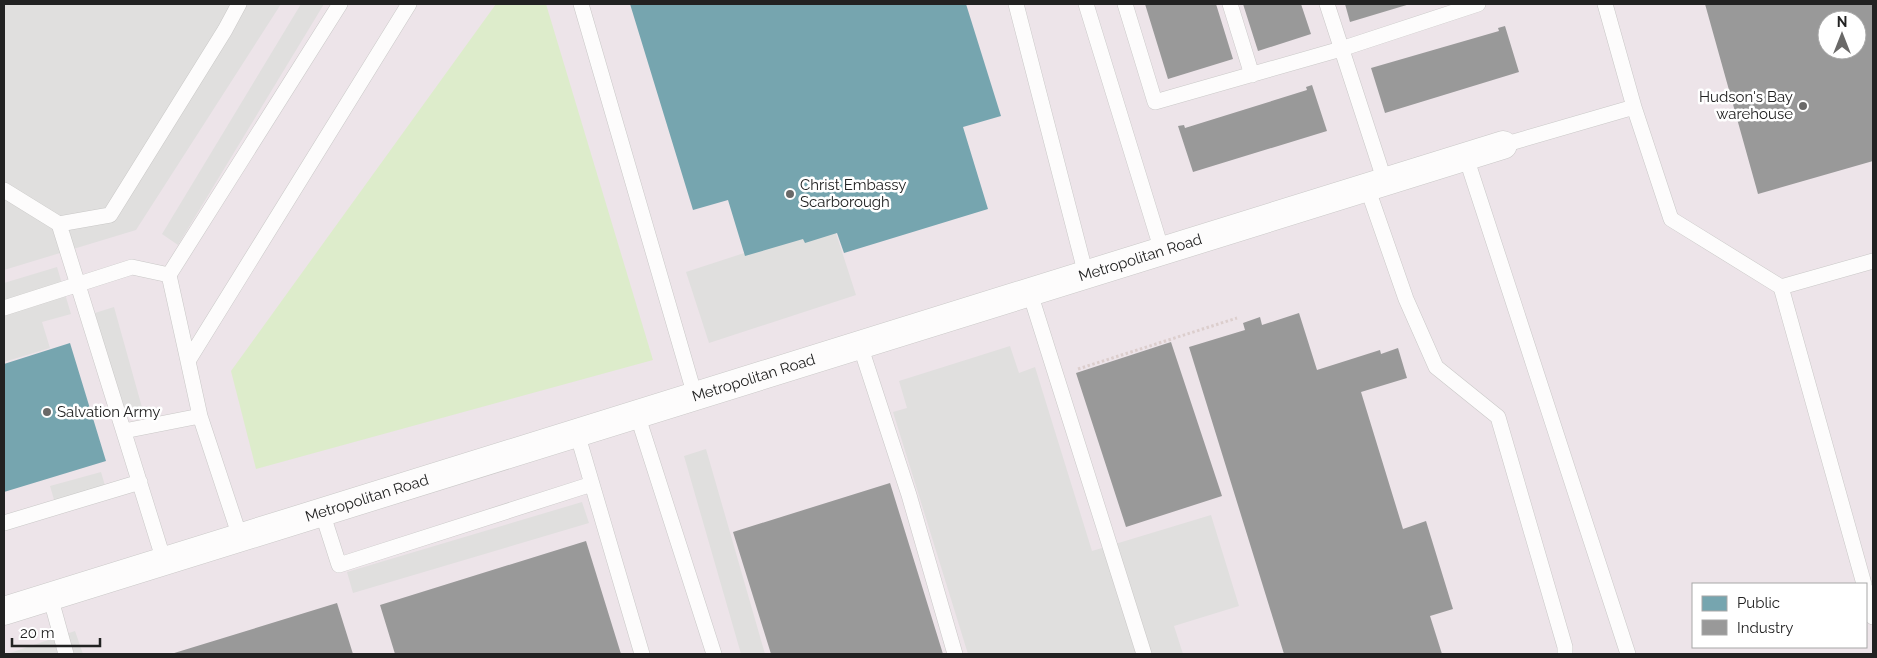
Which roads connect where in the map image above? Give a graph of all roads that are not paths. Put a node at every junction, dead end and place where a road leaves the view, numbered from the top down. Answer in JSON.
{"nodes":[{"id":1,"x":239,"y":4,"type":"edge"},
{"id":2,"x":340,"y":4,"type":"edge"},
{"id":3,"x":409,"y":4,"type":"edge"},
{"id":4,"x":581,"y":4,"type":"edge"},
{"id":5,"x":1016,"y":4,"type":"edge"},
{"id":6,"x":1086,"y":4,"type":"edge"},
{"id":7,"x":1125,"y":4,"type":"edge"},
{"id":8,"x":1230,"y":4,"type":"edge"},
{"id":9,"x":1327,"y":4,"type":"edge"},
{"id":10,"x":1478,"y":4,"type":"edge"},
{"id":11,"x":1605,"y":4,"type":"edge"},
{"id":12,"x":1435,"y":11,"type":"edge"},
{"id":13,"x":1341,"y":49,"type":"junction"},
{"id":14,"x":1252,"y":74,"type":"junction"},
{"id":15,"x":1634,"y":107,"type":"junction"},
{"id":16,"x":1503,"y":145,"type":"joint"},
{"id":17,"x":1466,"y":157,"type":"junction"},
{"id":18,"x":1376,"y":185,"type":"junction"},
{"id":19,"x":4,"y":190,"type":"edge"},
{"id":20,"x":59,"y":224,"type":"junction"},
{"id":21,"x":1162,"y":252,"type":"junction"},
{"id":22,"x":1873,"y":261,"type":"edge"},
{"id":23,"x":169,"y":275,"type":"junction"},
{"id":24,"x":1086,"y":275,"type":"junction"},
{"id":25,"x":78,"y":283,"type":"junction"},
{"id":26,"x":1781,"y":287,"type":"junction"},
{"id":27,"x":1030,"y":292,"type":"junction"},
{"id":28,"x":4,"y":308,"type":"edge"},
{"id":29,"x":860,"y":345,"type":"junction"},
{"id":30,"x":188,"y":361,"type":"junction"},
{"id":31,"x":695,"y":396,"type":"junction"},
{"id":32,"x":637,"y":414,"type":"junction"},
{"id":33,"x":200,"y":416,"type":"junction"},
{"id":34,"x":124,"y":431,"type":"junction"},
{"id":35,"x":577,"y":433,"type":"junction"},
{"id":36,"x":140,"y":482,"type":"junction"},
{"id":37,"x":592,"y":484,"type":"junction"},
{"id":38,"x":322,"y":512,"type":"junction"},
{"id":39,"x":4,"y":523,"type":"edge"},
{"id":40,"x":240,"y":537,"type":"junction"},
{"id":41,"x":164,"y":561,"type":"junction"},
{"id":42,"x":1864,"y":583,"type":"edge"},
{"id":43,"x":1867,"y":594,"type":"edge"},
{"id":44,"x":50,"y":596,"type":"junction"},
{"id":45,"x":4,"y":611,"type":"edge"},
{"id":46,"x":1873,"y":617,"type":"edge"},
{"id":47,"x":66,"y":654,"type":"edge"},
{"id":48,"x":642,"y":654,"type":"edge"},
{"id":49,"x":714,"y":654,"type":"edge"},
{"id":50,"x":955,"y":654,"type":"edge"},
{"id":51,"x":1144,"y":654,"type":"edge"},
{"id":52,"x":1565,"y":654,"type":"edge"},
{"id":53,"x":1628,"y":654,"type":"edge"}],
"edges":[{"from":1,"to":20,"type":"lane"},
{"from":2,"to":23,"type":"lane"},
{"from":3,"to":30,"type":"lane"},
{"from":4,"to":31,"type":"lane"},
{"from":5,"to":24,"type":"lane"},
{"from":6,"to":21,"type":"lane"},
{"from":7,"to":14,"type":"lane"},
{"from":8,"to":14,"type":"lane"},
{"from":9,"to":13,"type":"lane"},
{"from":10,"to":12,"type":"lane"},
{"from":11,"to":15,"type":"lane"},
{"from":12,"to":13,"type":"lane"},
{"from":13,"to":14,"type":"lane"},
{"from":13,"to":18,"type":"lane"},
{"from":15,"to":16,"type":"lane"},
{"from":15,"to":26,"type":"lane"},
{"from":16,"to":17,"type":"street","name":"Metropolitan Road"},
{"from":17,"to":18,"type":"street","name":"Metropolitan Road"},
{"from":17,"to":53,"type":"lane"},
{"from":18,"to":21,"type":"street","name":"Metropolitan Road"},
{"from":18,"to":52,"type":"lane"},
{"from":19,"to":20,"type":"lane"},
{"from":20,"to":25,"type":"lane"},
{"from":21,"to":24,"type":"street","name":"Metropolitan Road"},
{"from":22,"to":26,"type":"lane"},
{"from":23,"to":25,"type":"lane"},
{"from":23,"to":30,"type":"lane"},
{"from":24,"to":27,"type":"street","name":"Metropolitan Road"},
{"from":25,"to":28,"type":"lane"},
{"from":25,"to":34,"type":"lane"},
{"from":26,"to":42,"type":"lane"},
{"from":27,"to":29,"type":"street","name":"Metropolitan Road"},
{"from":27,"to":51,"type":"lane"},
{"from":29,"to":31,"type":"street","name":"Metropolitan Road"},
{"from":29,"to":50,"type":"lane"},
{"from":30,"to":33,"type":"lane"},
{"from":31,"to":32,"type":"street","name":"Metropolitan Road"},
{"from":32,"to":35,"type":"street","name":"Metropolitan Road"},
{"from":32,"to":49,"type":"lane"},
{"from":33,"to":34,"type":"lane"},
{"from":33,"to":40,"type":"lane"},
{"from":34,"to":36,"type":"lane"},
{"from":35,"to":37,"type":"lane"},
{"from":35,"to":38,"type":"street","name":"Metropolitan Road"},
{"from":36,"to":39,"type":"lane"},
{"from":36,"to":41,"type":"lane"},
{"from":37,"to":38,"type":"lane"},
{"from":37,"to":48,"type":"lane"},
{"from":38,"to":40,"type":"street","name":"Metropolitan Road"},
{"from":40,"to":41,"type":"street","name":"Metropolitan Road"},
{"from":41,"to":44,"type":"street","name":"Metropolitan Road"},
{"from":43,"to":46,"type":"lane"},
{"from":44,"to":45,"type":"street","name":"Metropolitan Road"},
{"from":44,"to":47,"type":"lane"}]}
